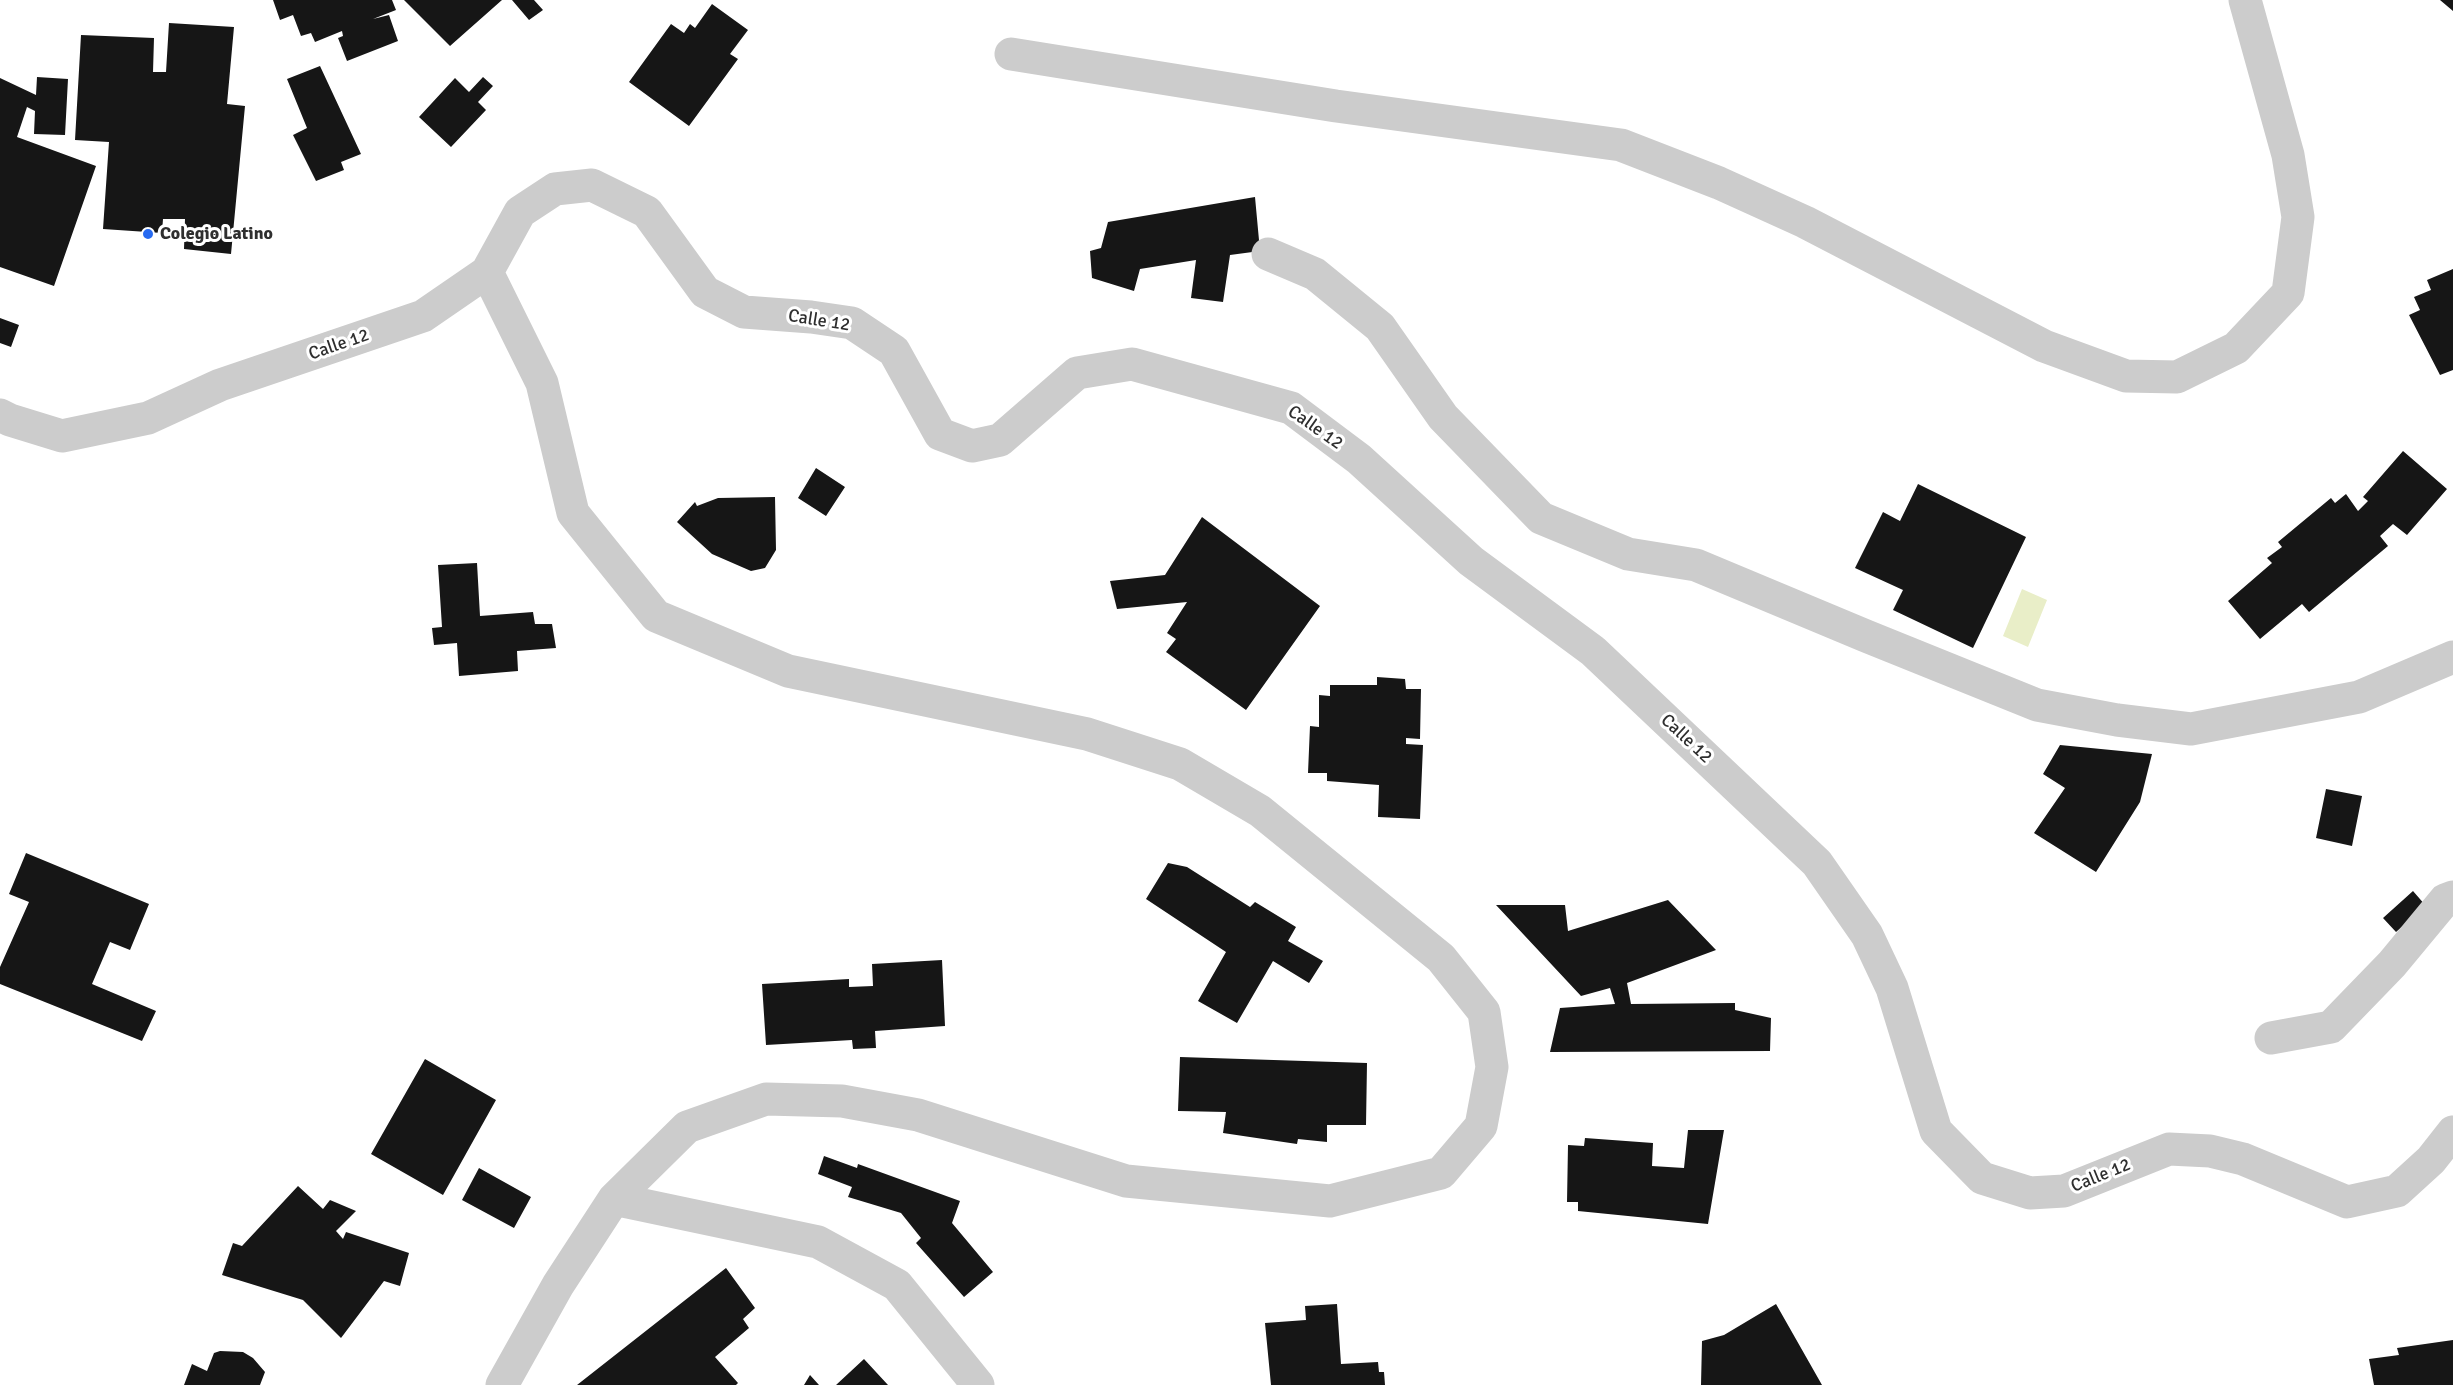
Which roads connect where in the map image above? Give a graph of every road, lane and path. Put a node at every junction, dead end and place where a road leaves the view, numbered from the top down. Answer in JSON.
{"nodes":[{"id":1,"x":2245,"y":0,"type":"edge"},
{"id":2,"x":1011,"y":54,"type":"dead end"},
{"id":3,"x":1268,"y":254,"type":"dead end"},
{"id":4,"x":487,"y":272,"type":"junction"},
{"id":5,"x":0,"y":415,"type":"edge"},
{"id":6,"x":2453,"y":657,"type":"edge"},
{"id":7,"x":2453,"y":897,"type":"edge"},
{"id":8,"x":2271,"y":1038,"type":"dead end"},
{"id":9,"x":2453,"y":1132,"type":"edge"},
{"id":10,"x":614,"y":1199,"type":"junction"},
{"id":11,"x":502,"y":1385,"type":"edge"},
{"id":12,"x":978,"y":1385,"type":"edge"}],
"edges":[{"from":1,"to":2,"type":"street"},
{"from":3,"to":6,"type":"street"},
{"from":4,"to":5,"type":"street","name":"Calle 12"},
{"from":4,"to":9,"type":"street","name":"Calle 12"},
{"from":4,"to":10,"type":"street"},
{"from":7,"to":8,"type":"street"},
{"from":10,"to":11,"type":"street"},
{"from":10,"to":12,"type":"street"}]}
